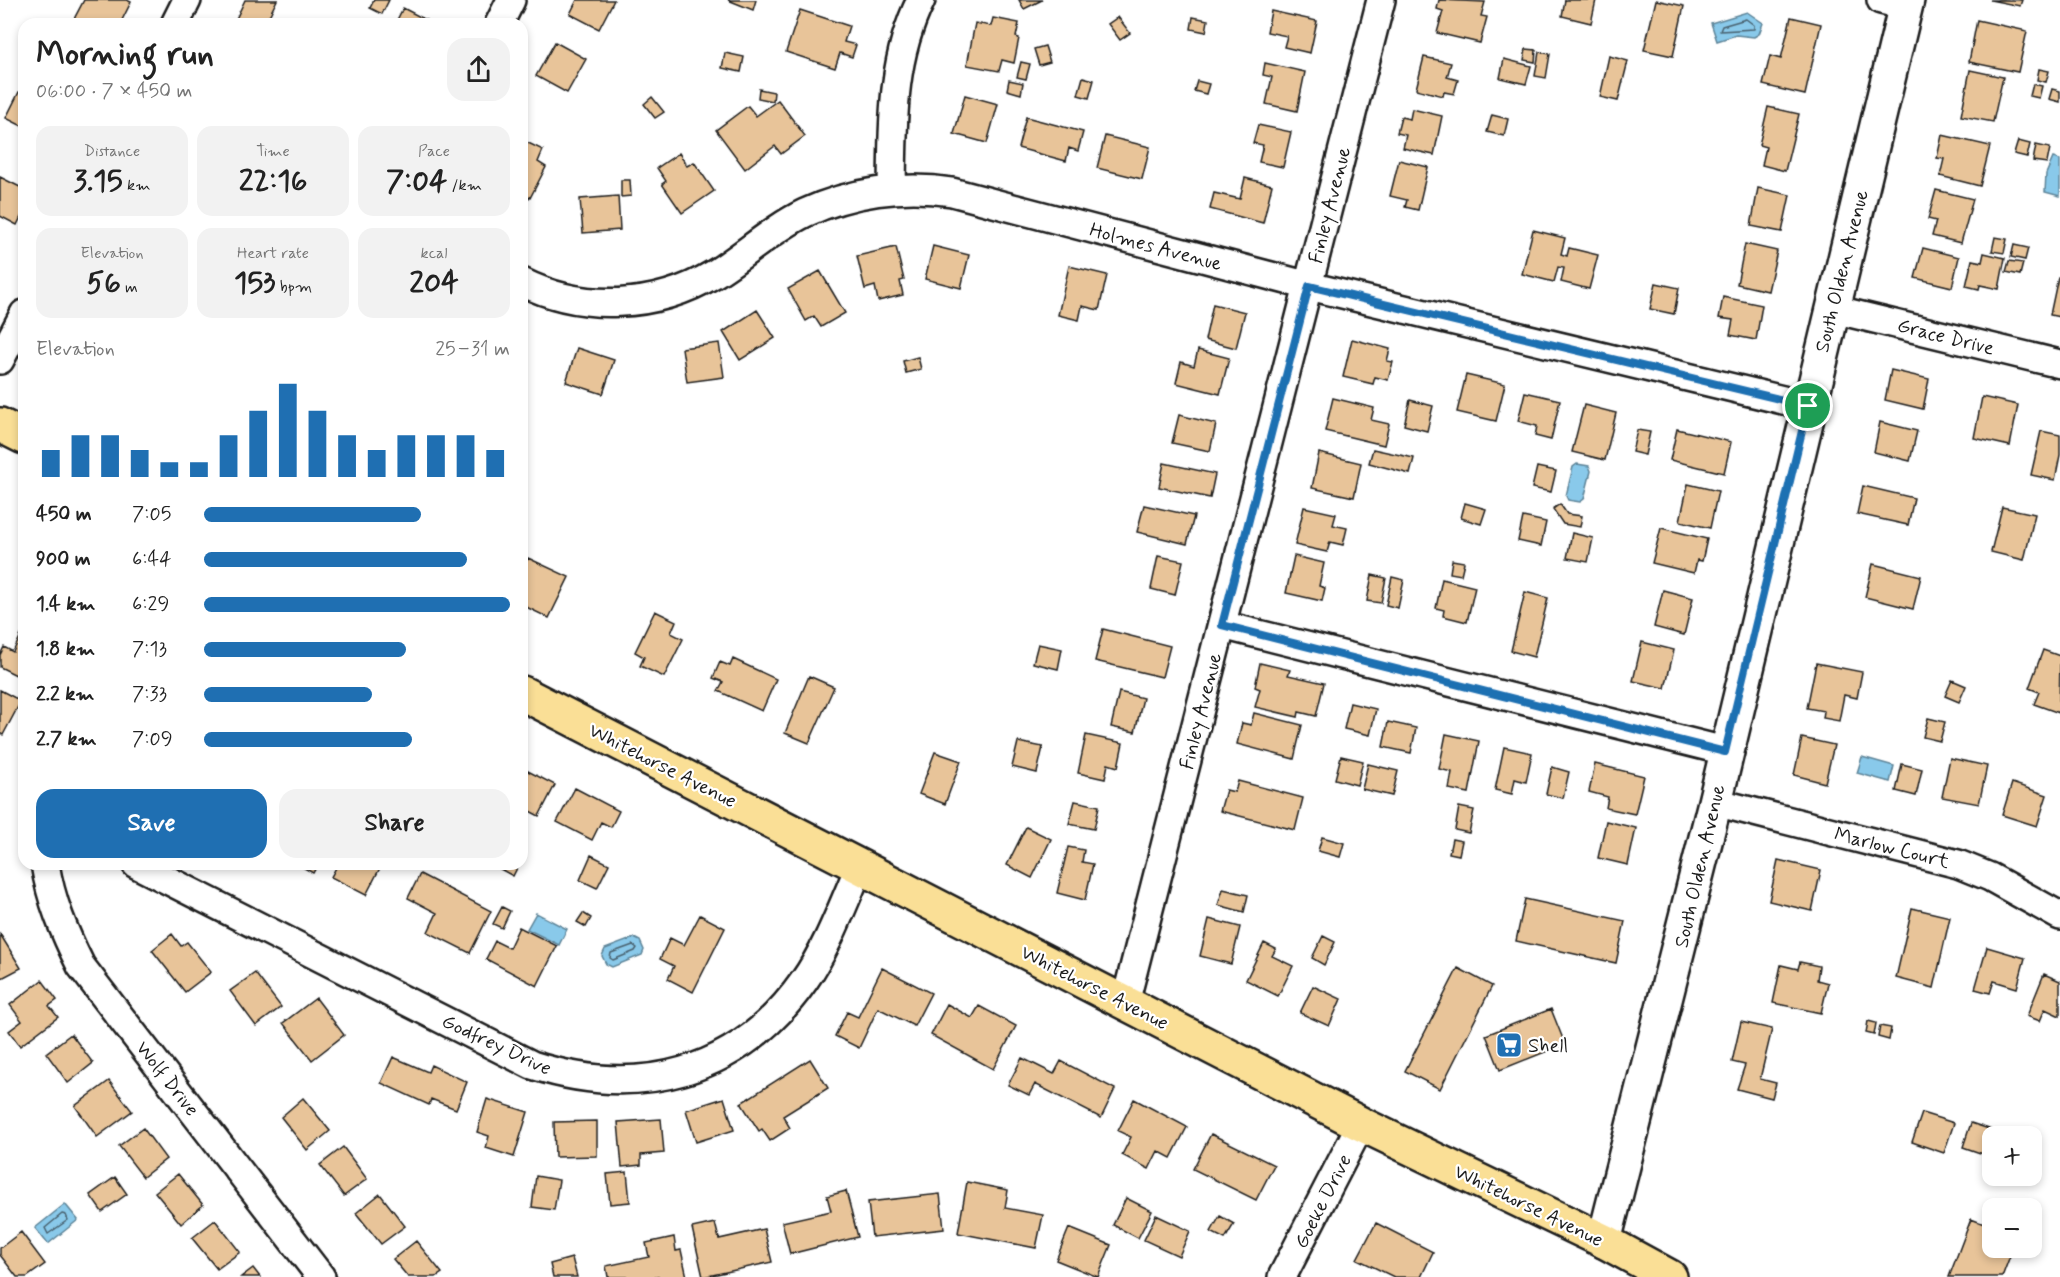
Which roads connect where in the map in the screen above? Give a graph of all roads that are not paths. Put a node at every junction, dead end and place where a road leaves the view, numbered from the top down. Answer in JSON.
{"nodes":[{"id":1,"x":188,"y":0,"type":"edge"},
{"id":2,"x":511,"y":0,"type":"edge"},
{"id":3,"x":921,"y":0,"type":"edge"},
{"id":4,"x":1381,"y":0,"type":"edge"},
{"id":5,"x":1898,"y":2,"type":"edge"},
{"id":6,"x":178,"y":18,"type":"edge"},
{"id":7,"x":502,"y":18,"type":"edge"},
{"id":8,"x":892,"y":189,"type":"junction"},
{"id":9,"x":528,"y":284,"type":"edge"},
{"id":10,"x":1309,"y":286,"type":"junction"},
{"id":11,"x":1833,"y":309,"type":"junction"},
{"id":12,"x":18,"y":326,"type":"edge"},
{"id":13,"x":0,"y":360,"type":"edge"},
{"id":14,"x":2060,"y":364,"type":"edge"},
{"id":15,"x":1808,"y":406,"type":"junction"},
{"id":16,"x":0,"y":425,"type":"edge"},
{"id":17,"x":18,"y":434,"type":"edge"},
{"id":18,"x":1222,"y":625,"type":"junction"},
{"id":19,"x":528,"y":696,"type":"edge"},
{"id":20,"x":1725,"y":752,"type":"junction"},
{"id":21,"x":1715,"y":802,"type":"junction"},
{"id":22,"x":860,"y":866,"type":"junction"},
{"id":23,"x":46,"y":870,"type":"edge"},
{"id":24,"x":148,"y":870,"type":"edge"},
{"id":25,"x":2060,"y":916,"type":"edge"},
{"id":26,"x":1125,"y":1003,"type":"junction"},
{"id":27,"x":1361,"y":1124,"type":"junction"},
{"id":28,"x":1604,"y":1241,"type":"junction"},
{"id":29,"x":321,"y":1277,"type":"edge"},
{"id":30,"x":1282,"y":1277,"type":"edge"},
{"id":31,"x":1670,"y":1277,"type":"edge"}],
"edges":[{"from":1,"to":6,"type":"street"},
{"from":2,"to":7,"type":"street"},
{"from":3,"to":8,"type":"street"},
{"from":4,"to":10,"type":"street","name":"Finley Avenue"},
{"from":5,"to":11,"type":"main road","name":"South Olden Avenue"},
{"from":8,"to":9,"type":"street","name":"Holmes Avenue"},
{"from":8,"to":10,"type":"street","name":"Holmes Avenue"},
{"from":10,"to":15,"type":"street","name":"Holmes Avenue"},
{"from":10,"to":18,"type":"street","name":"Finley Avenue"},
{"from":11,"to":14,"type":"street","name":"Grace Drive"},
{"from":11,"to":15,"type":"main road","name":"South Olden Avenue"},
{"from":12,"to":13,"type":"street"},
{"from":15,"to":20,"type":"main road","name":"South Olden Avenue"},
{"from":16,"to":17,"type":"main road"},
{"from":18,"to":20,"type":"street"},
{"from":18,"to":26,"type":"street","name":"Finley Avenue"},
{"from":19,"to":22,"type":"main road","name":"Whitehorse Avenue"},
{"from":20,"to":21,"type":"main road","name":"South Olden Avenue"},
{"from":21,"to":25,"type":"street","name":"Marlow Court"},
{"from":21,"to":28,"type":"main road","name":"South Olden Avenue"},
{"from":22,"to":24,"type":"street","name":"Godfrey Drive"},
{"from":22,"to":26,"type":"main road","name":"Whitehorse Avenue"},
{"from":23,"to":29,"type":"street","name":"Wolf Drive"},
{"from":26,"to":27,"type":"main road","name":"Whitehorse Avenue"},
{"from":27,"to":28,"type":"main road","name":"Whitehorse Avenue"},
{"from":27,"to":30,"type":"street","name":"Goeke Drive"},
{"from":28,"to":31,"type":"main road","name":"Whitehorse Avenue"}]}
